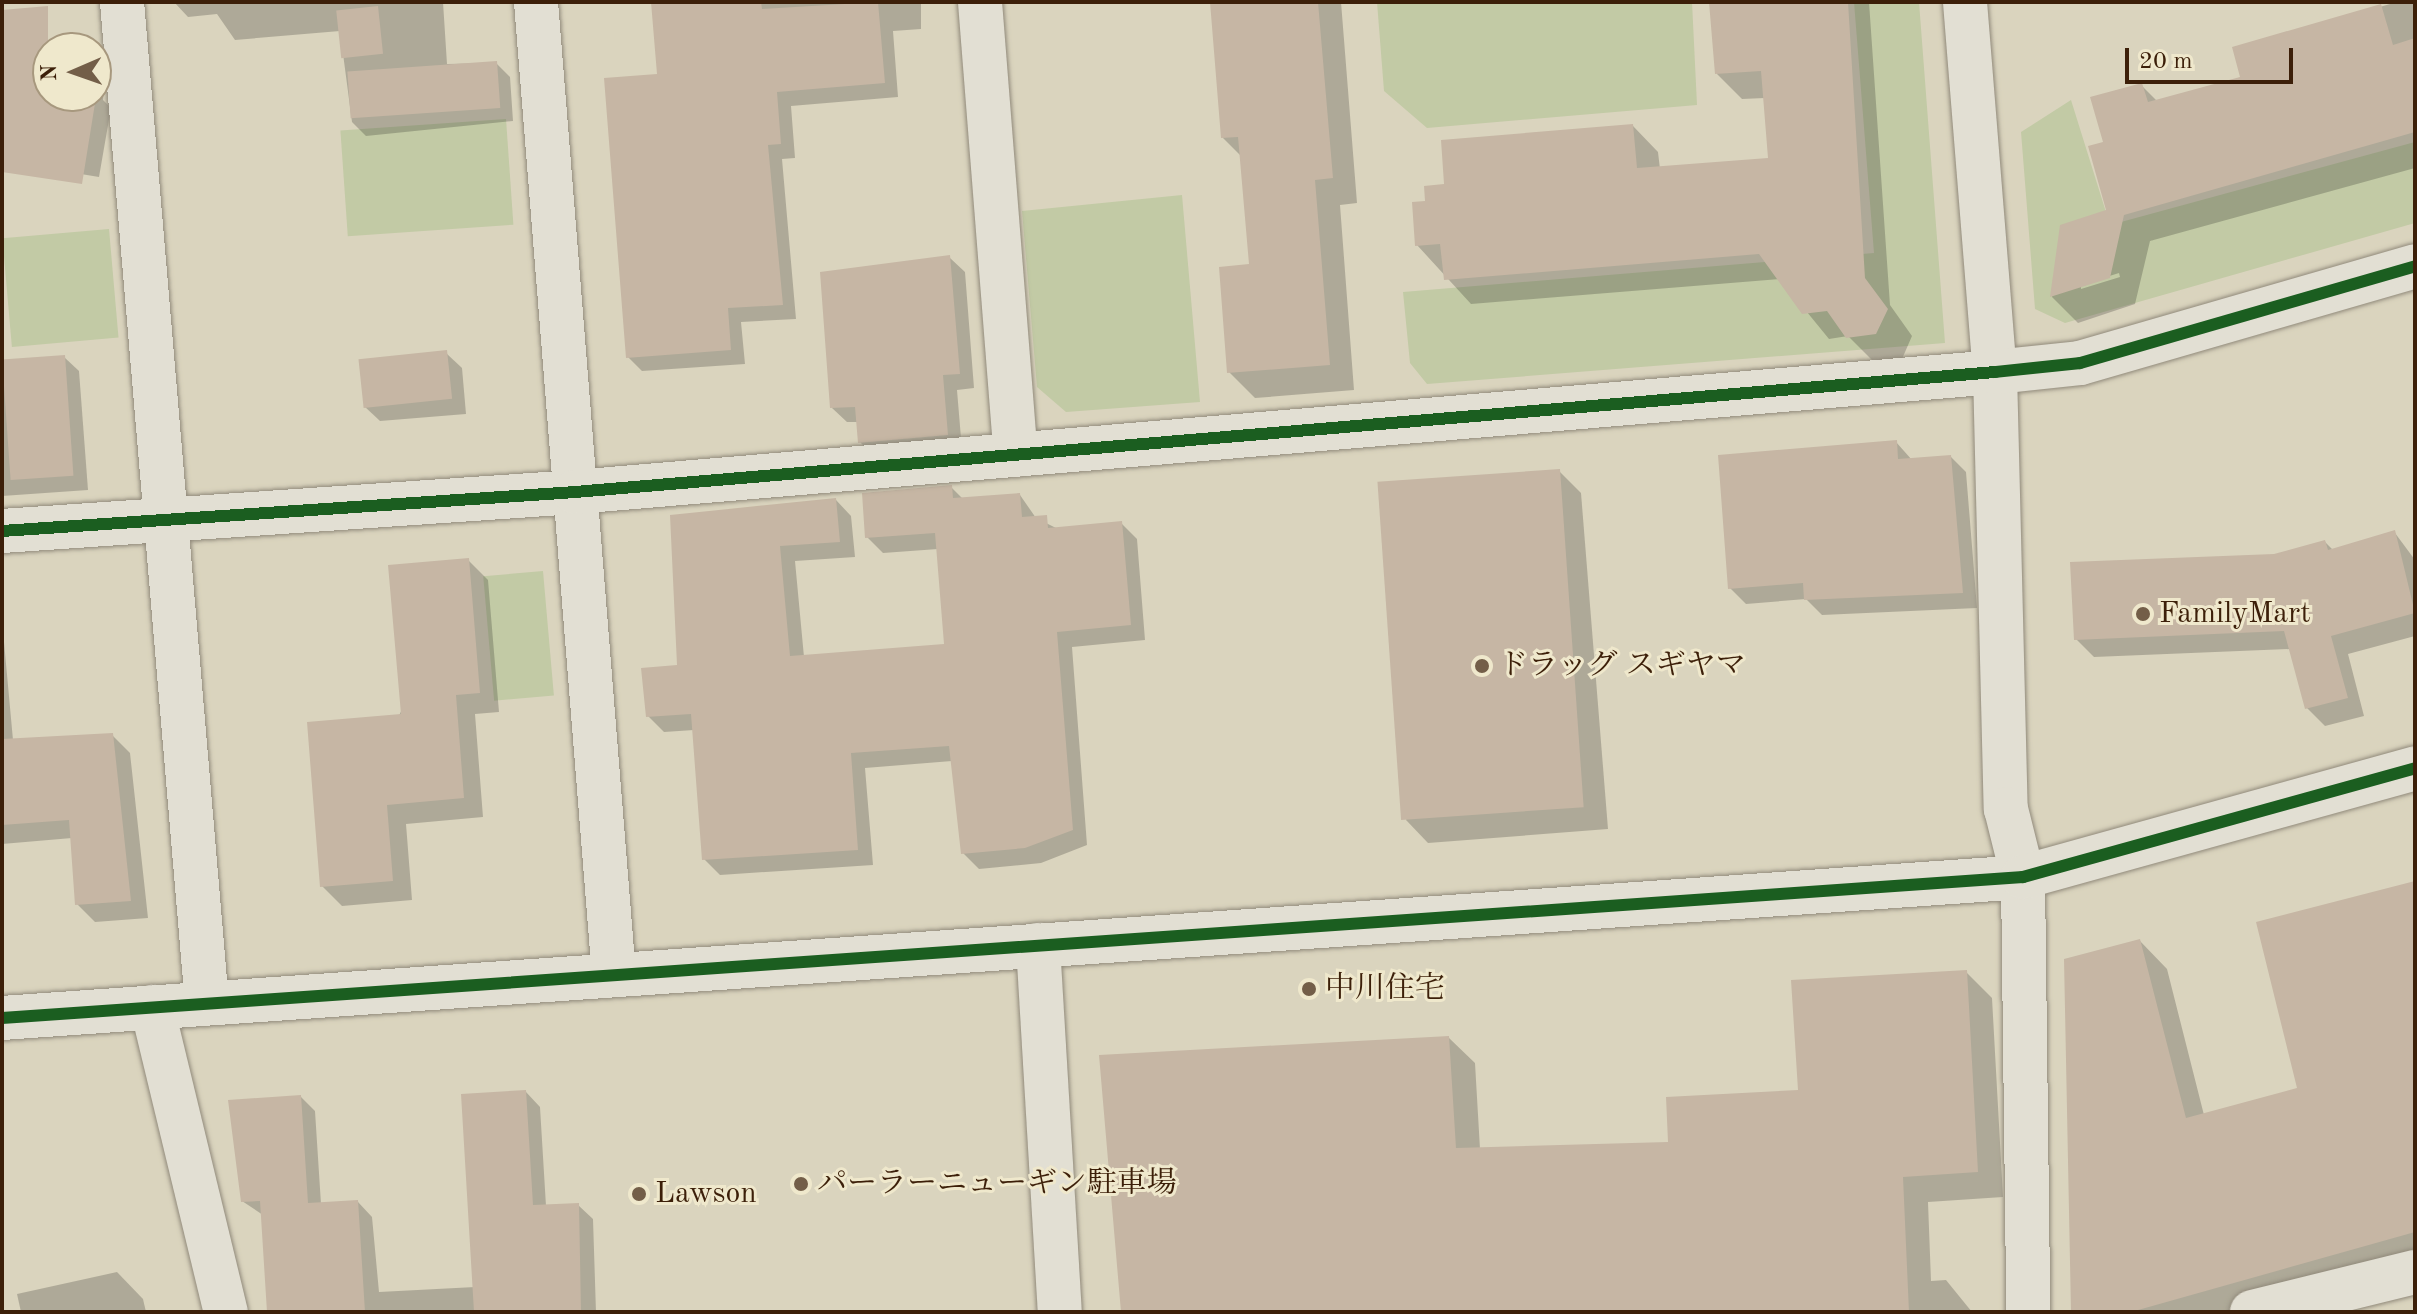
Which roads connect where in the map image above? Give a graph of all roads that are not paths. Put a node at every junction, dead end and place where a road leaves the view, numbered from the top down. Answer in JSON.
{"nodes":[{"id":1,"x":122,"y":2,"type":"edge"},
{"id":2,"x":536,"y":2,"type":"edge"},
{"id":3,"x":980,"y":2,"type":"edge"},
{"id":4,"x":1965,"y":2,"type":"edge"},
{"id":5,"x":2415,"y":266,"type":"edge"},
{"id":6,"x":1995,"y":372,"type":"junction"},
{"id":7,"x":1016,"y":455,"type":"junction"},
{"id":8,"x":575,"y":492,"type":"junction"},
{"id":9,"x":166,"y":520,"type":"junction"},
{"id":10,"x":2,"y":531,"type":"edge"},
{"id":11,"x":2415,"y":768,"type":"edge"},
{"id":12,"x":2023,"y":877,"type":"junction"},
{"id":13,"x":1038,"y":945,"type":"junction"},
{"id":14,"x":614,"y":975,"type":"junction"},
{"id":15,"x":207,"y":1003,"type":"junction"},
{"id":16,"x":152,"y":1007,"type":"junction"},
{"id":17,"x":2,"y":1018,"type":"edge"},
{"id":18,"x":2415,"y":1272,"type":"edge"},
{"id":19,"x":226,"y":1312,"type":"edge"},
{"id":20,"x":1060,"y":1312,"type":"edge"},
{"id":21,"x":2028,"y":1312,"type":"edge"},
{"id":22,"x":2252,"y":1312,"type":"edge"}],
"edges":[{"from":1,"to":9,"type":"street"},
{"from":2,"to":8,"type":"street"},
{"from":3,"to":7,"type":"street"},
{"from":4,"to":6,"type":"street"},
{"from":5,"to":6,"type":"street"},
{"from":6,"to":7,"type":"street"},
{"from":6,"to":12,"type":"street"},
{"from":7,"to":8,"type":"street"},
{"from":8,"to":9,"type":"street"},
{"from":8,"to":14,"type":"street"},
{"from":9,"to":10,"type":"street"},
{"from":9,"to":15,"type":"street"},
{"from":11,"to":12,"type":"street"},
{"from":12,"to":13,"type":"street"},
{"from":12,"to":21,"type":"street"},
{"from":13,"to":14,"type":"street"},
{"from":13,"to":20,"type":"street"},
{"from":14,"to":15,"type":"street"},
{"from":15,"to":16,"type":"street"},
{"from":16,"to":17,"type":"street"},
{"from":16,"to":19,"type":"street"},
{"from":18,"to":22,"type":"street"}]}
